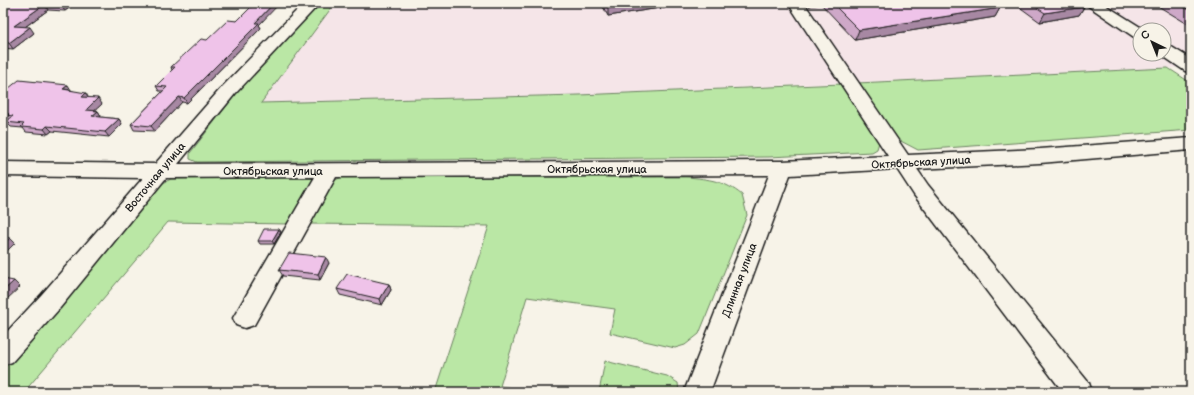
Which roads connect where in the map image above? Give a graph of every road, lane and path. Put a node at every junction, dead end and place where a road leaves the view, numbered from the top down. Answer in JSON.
{"nodes":[{"id":1,"x":312,"y":3,"type":"edge"},
{"id":2,"x":796,"y":3,"type":"edge"},
{"id":3,"x":1092,"y":3,"type":"edge"},
{"id":4,"x":1132,"y":29,"type":"edge"},
{"id":5,"x":1172,"y":55,"type":"edge"},
{"id":6,"x":1191,"y":67,"type":"edge"},
{"id":7,"x":1191,"y":144,"type":"edge"},
{"id":8,"x":904,"y":163,"type":"junction"},
{"id":9,"x":782,"y":168,"type":"junction"},
{"id":10,"x":3,"y":169,"type":"edge"},
{"id":11,"x":329,"y":170,"type":"junction"},
{"id":12,"x":160,"y":171,"type":"junction"},
{"id":13,"x":245,"y":318,"type":"dead end"},
{"id":14,"x":3,"y":354,"type":"edge"},
{"id":15,"x":697,"y":392,"type":"edge"},
{"id":16,"x":1079,"y":392,"type":"edge"}],
"edges":[{"from":1,"to":12,"type":"street","name":"Восточная улица"},
{"from":2,"to":8,"type":"street"},
{"from":3,"to":4,"type":"street"},
{"from":5,"to":6,"type":"street"},
{"from":7,"to":8,"type":"street","name":"Октябрьская улица"},
{"from":8,"to":9,"type":"street","name":"Октябрьская улица"},
{"from":8,"to":16,"type":"street"},
{"from":9,"to":11,"type":"street","name":"Октябрьская улица"},
{"from":9,"to":15,"type":"street","name":"Длинная улица"},
{"from":10,"to":12,"type":"street","name":"Октябрьская улица"},
{"from":11,"to":12,"type":"street","name":"Октябрьская улица"},
{"from":11,"to":13,"type":"street"},
{"from":12,"to":14,"type":"street","name":"Восточная улица"}]}
